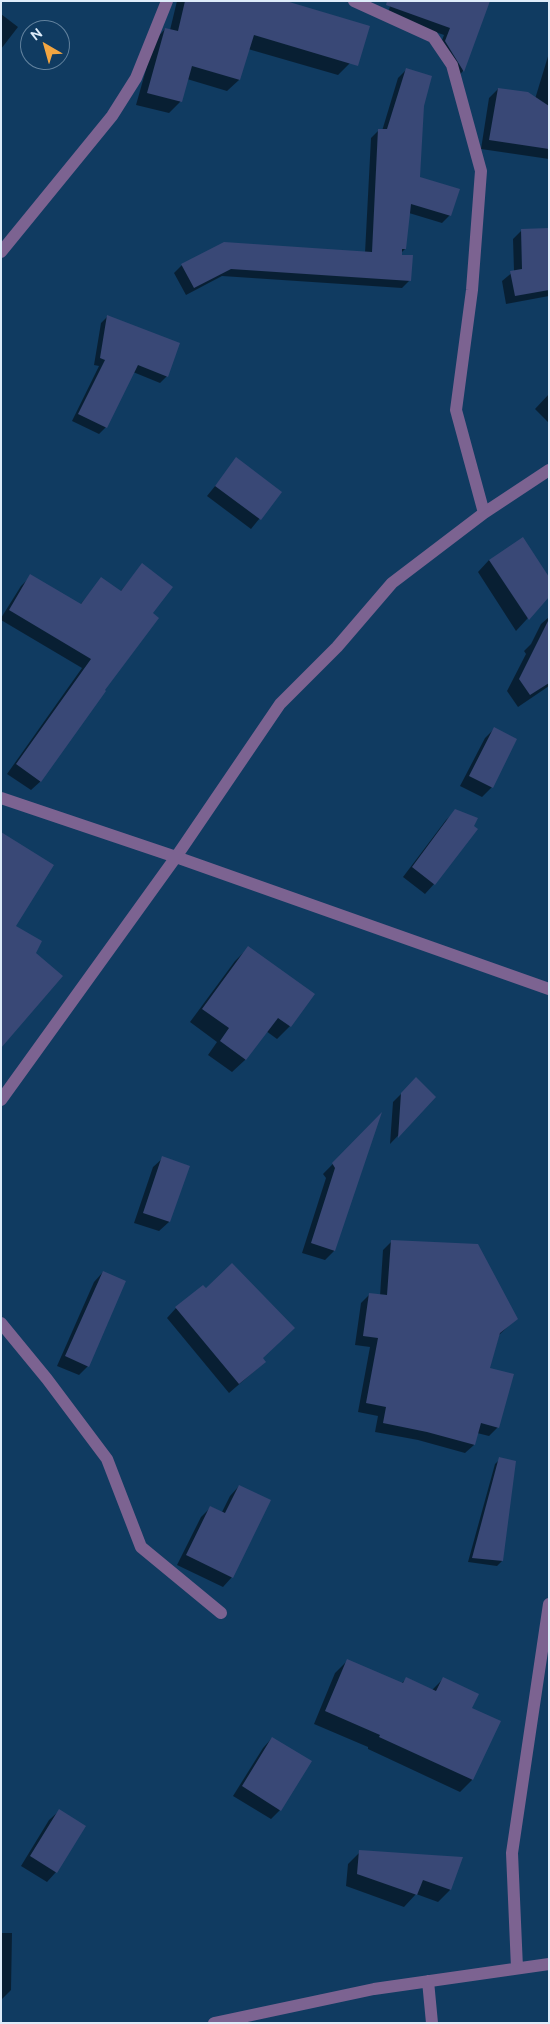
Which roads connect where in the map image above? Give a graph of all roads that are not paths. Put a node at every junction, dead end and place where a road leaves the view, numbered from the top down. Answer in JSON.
{"nodes":[{"id":1,"x":167,"y":1,"type":"edge"},
{"id":2,"x":354,"y":1,"type":"edge"},
{"id":3,"x":1,"y":252,"type":"edge"},
{"id":4,"x":549,"y":470,"type":"edge"},
{"id":5,"x":484,"y":513,"type":"junction"},
{"id":6,"x":1,"y":798,"type":"edge"},
{"id":7,"x":176,"y":857,"type":"junction"},
{"id":8,"x":549,"y":989,"type":"edge"},
{"id":9,"x":1,"y":1100,"type":"edge"},
{"id":10,"x":1,"y":1323,"type":"edge"},
{"id":11,"x":549,"y":1604,"type":"edge"},
{"id":12,"x":221,"y":1614,"type":"dead end"},
{"id":13,"x":549,"y":1964,"type":"edge"},
{"id":14,"x":517,"y":1968,"type":"junction"},
{"id":15,"x":428,"y":1981,"type":"junction"},
{"id":16,"x":214,"y":2023,"type":"edge"},
{"id":17,"x":432,"y":2023,"type":"edge"}],
"edges":[{"from":1,"to":3,"type":"street"},
{"from":2,"to":5,"type":"street"},
{"from":4,"to":5,"type":"street"},
{"from":5,"to":7,"type":"street"},
{"from":6,"to":7,"type":"street"},
{"from":7,"to":8,"type":"street"},
{"from":7,"to":9,"type":"street"},
{"from":10,"to":12,"type":"street"},
{"from":11,"to":14,"type":"street"},
{"from":13,"to":14,"type":"street"},
{"from":14,"to":15,"type":"street"},
{"from":15,"to":16,"type":"street"},
{"from":15,"to":17,"type":"street"}]}
